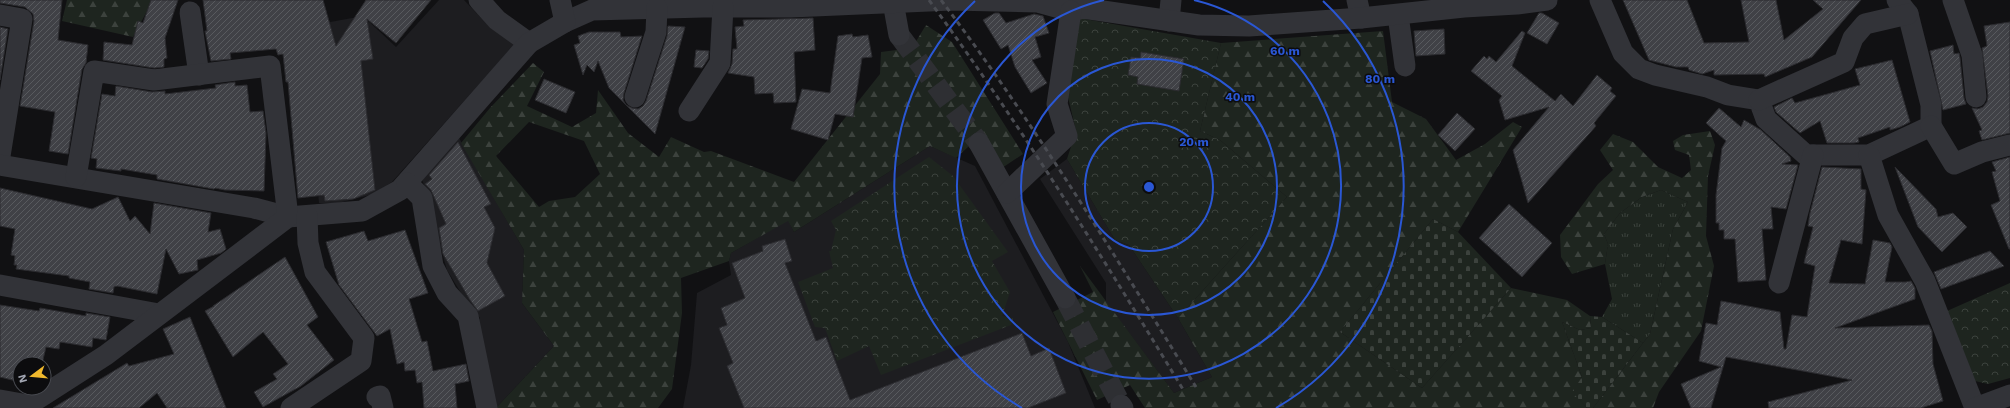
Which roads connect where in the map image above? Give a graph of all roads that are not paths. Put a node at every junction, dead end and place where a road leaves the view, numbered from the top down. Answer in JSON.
{"nodes":[{"id":1,"x":479,"y":0,"type":"edge"},
{"id":2,"x":560,"y":0,"type":"edge"},
{"id":3,"x":959,"y":0,"type":"edge"},
{"id":4,"x":1171,"y":0,"type":"edge"},
{"id":5,"x":1547,"y":0,"type":"edge"},
{"id":6,"x":1600,"y":0,"type":"edge"},
{"id":7,"x":1953,"y":0,"type":"edge"},
{"id":8,"x":893,"y":2,"type":"junction"},
{"id":9,"x":791,"y":3,"type":"edge"},
{"id":10,"x":1464,"y":3,"type":"edge"},
{"id":11,"x":590,"y":5,"type":"edge"},
{"id":12,"x":710,"y":5,"type":"edge"},
{"id":13,"x":1079,"y":6,"type":"edge"},
{"id":14,"x":1903,"y":7,"type":"edge"},
{"id":15,"x":657,"y":8,"type":"junction"},
{"id":16,"x":1359,"y":9,"type":"edge"},
{"id":17,"x":0,"y":15,"type":"edge"},
{"id":18,"x":1398,"y":15,"type":"junction"},
{"id":19,"x":1169,"y":21,"type":"junction"},
{"id":20,"x":565,"y":22,"type":"junction"},
{"id":21,"x":186,"y":24,"type":"dead end"},
{"id":22,"x":899,"y":36,"type":"tunnel mouth"},
{"id":23,"x":529,"y":43,"type":"junction"},
{"id":24,"x":1405,"y":66,"type":"dead end"},
{"id":25,"x":199,"y":75,"type":"junction"},
{"id":26,"x":1976,"y":96,"type":"dead end"},
{"id":27,"x":635,"y":97,"type":"dead end"},
{"id":28,"x":1759,"y":100,"type":"junction"},
{"id":29,"x":689,"y":111,"type":"dead end"},
{"id":30,"x":1931,"y":126,"type":"junction"},
{"id":31,"x":979,"y":143,"type":"tunnel mouth"},
{"id":32,"x":2010,"y":145,"type":"edge"},
{"id":33,"x":1813,"y":155,"type":"junction"},
{"id":34,"x":1869,"y":155,"type":"junction"},
{"id":35,"x":0,"y":156,"type":"edge"},
{"id":36,"x":0,"y":165,"type":"edge"},
{"id":37,"x":76,"y":176,"type":"junction"},
{"id":38,"x":407,"y":183,"type":"junction"},
{"id":39,"x":1007,"y":193,"type":"junction"},
{"id":40,"x":297,"y":217,"type":"junction"},
{"id":41,"x":1779,"y":283,"type":"dead end"},
{"id":42,"x":0,"y":285,"type":"edge"},
{"id":43,"x":1065,"y":298,"type":"tunnel mouth"},
{"id":44,"x":159,"y":314,"type":"junction"},
{"id":45,"x":2010,"y":395,"type":"edge"},
{"id":46,"x":0,"y":400,"type":"edge"},
{"id":47,"x":27,"y":406,"type":"edge"},
{"id":48,"x":291,"y":408,"type":"edge"},
{"id":49,"x":486,"y":408,"type":"edge"},
{"id":50,"x":1975,"y":408,"type":"edge"}],
"edges":[{"from":1,"to":23,"type":"street"},
{"from":2,"to":20,"type":"street"},
{"from":3,"to":8,"type":"street"},
{"from":3,"to":13,"type":"street"},
{"from":4,"to":19,"type":"street"},
{"from":5,"to":10,"type":"street"},
{"from":6,"to":28,"type":"street"},
{"from":7,"to":26,"type":"street"},
{"from":8,"to":9,"type":"street"},
{"from":8,"to":22,"type":"street"},
{"from":9,"to":12,"type":"street"},
{"from":10,"to":18,"type":"street"},
{"from":11,"to":15,"type":"street"},
{"from":11,"to":20,"type":"street"},
{"from":12,"to":15,"type":"street"},
{"from":12,"to":29,"type":"street"},
{"from":13,"to":19,"type":"street"},
{"from":13,"to":39,"type":"street"},
{"from":14,"to":28,"type":"street"},
{"from":14,"to":30,"type":"street"},
{"from":15,"to":27,"type":"street"},
{"from":16,"to":18,"type":"street"},
{"from":16,"to":19,"type":"street"},
{"from":17,"to":35,"type":"street"},
{"from":18,"to":24,"type":"street"},
{"from":20,"to":23,"type":"street"},
{"from":21,"to":25,"type":"street"},
{"from":23,"to":38,"type":"street"},
{"from":25,"to":37,"type":"street"},
{"from":25,"to":40,"type":"street"},
{"from":28,"to":33,"type":"street"},
{"from":30,"to":32,"type":"street"},
{"from":30,"to":34,"type":"street"},
{"from":31,"to":39,"type":"street"},
{"from":33,"to":34,"type":"street"},
{"from":33,"to":41,"type":"street"},
{"from":34,"to":50,"type":"street"},
{"from":36,"to":37,"type":"street"},
{"from":37,"to":40,"type":"street"},
{"from":38,"to":40,"type":"street"},
{"from":38,"to":49,"type":"street"},
{"from":39,"to":43,"type":"street"},
{"from":40,"to":44,"type":"street"},
{"from":40,"to":48,"type":"street"},
{"from":42,"to":44,"type":"street"},
{"from":44,"to":47,"type":"street"},
{"from":45,"to":50,"type":"street"},
{"from":46,"to":47,"type":"street"}]}
